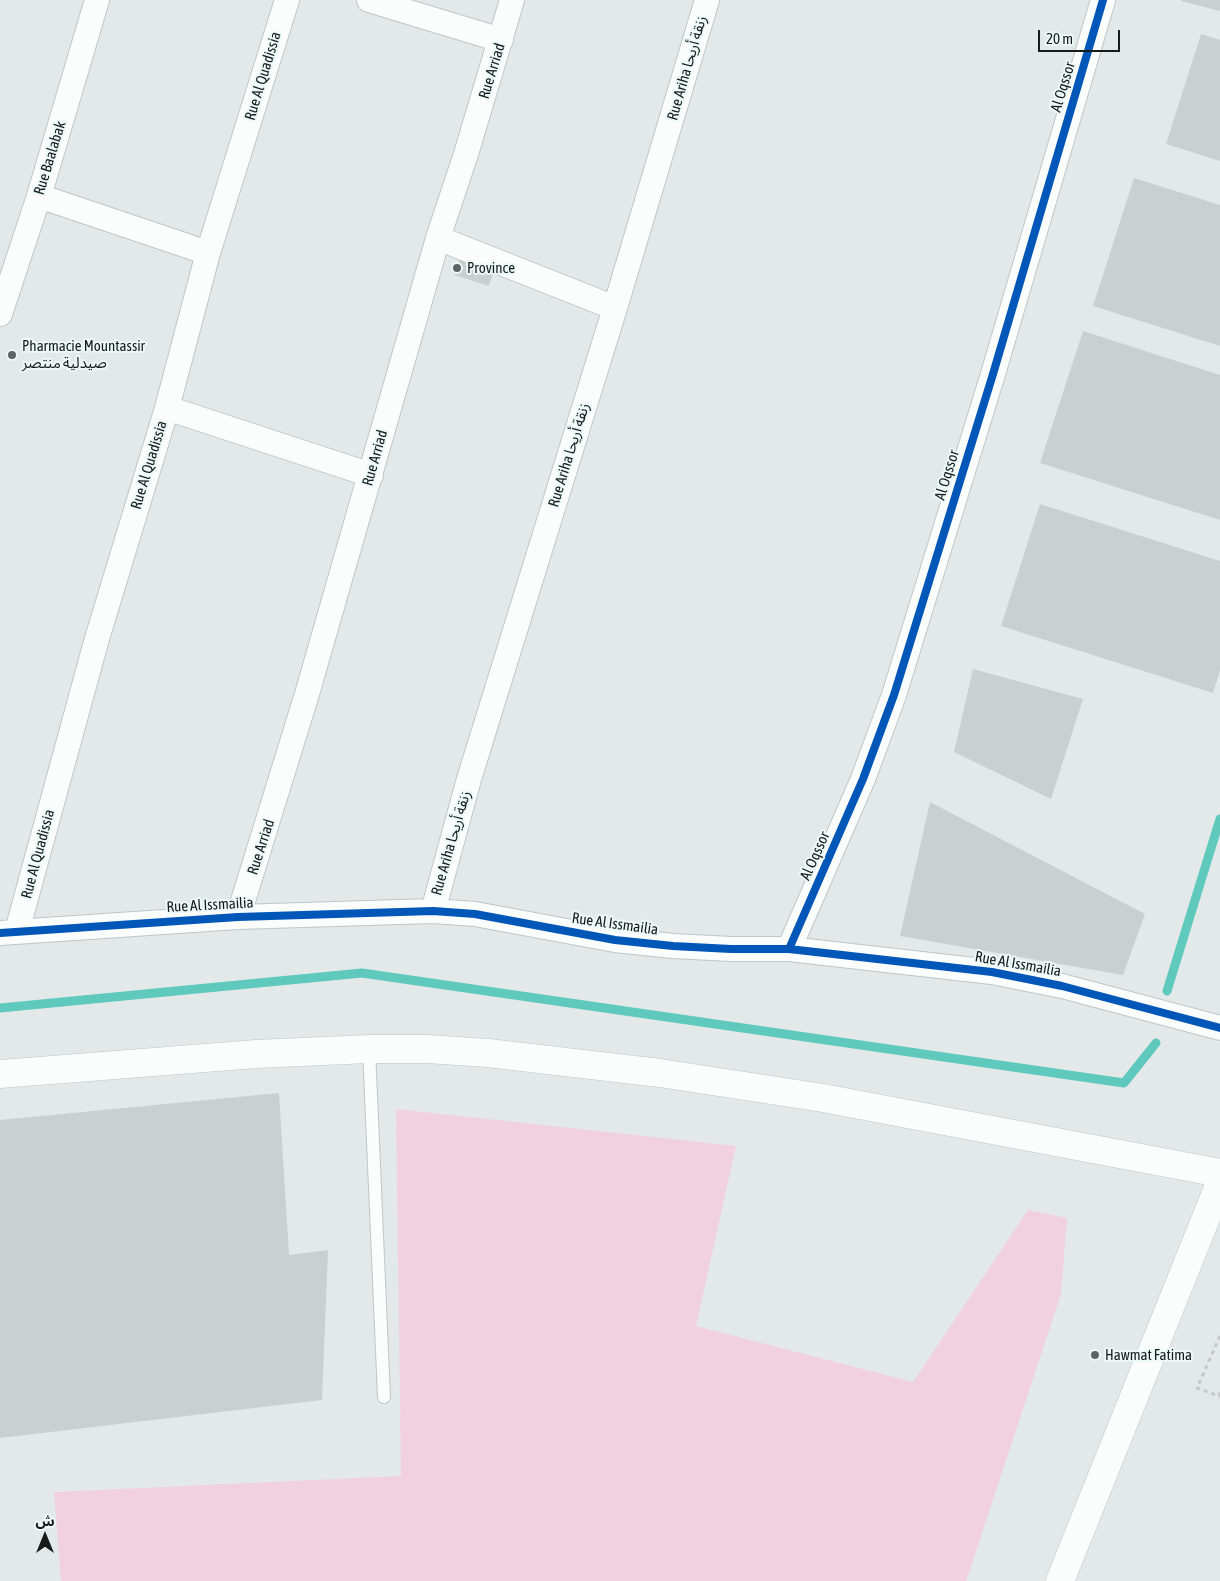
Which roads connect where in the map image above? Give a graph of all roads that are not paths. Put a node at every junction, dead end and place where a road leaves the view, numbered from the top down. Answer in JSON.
{"nodes":[{"id":1,"x":97,"y":0,"type":"edge"},
{"id":2,"x":287,"y":0,"type":"edge"},
{"id":3,"x":368,"y":0,"type":"edge"},
{"id":4,"x":512,"y":0,"type":"edge"},
{"id":5,"x":707,"y":0,"type":"edge"},
{"id":6,"x":1103,"y":0,"type":"edge"},
{"id":7,"x":501,"y":40,"type":"junction"},
{"id":8,"x":39,"y":196,"type":"junction"},
{"id":9,"x":438,"y":238,"type":"junction"},
{"id":10,"x":208,"y":254,"type":"junction"},
{"id":11,"x":615,"y":308,"type":"junction"},
{"id":12,"x":0,"y":314,"type":"edge"},
{"id":13,"x":167,"y":408,"type":"junction"},
{"id":14,"x":371,"y":475,"type":"junction"},
{"id":15,"x":433,"y":911,"type":"junction"},
{"id":16,"x":238,"y":917,"type":"junction"},
{"id":17,"x":9,"y":932,"type":"edge"},
{"id":18,"x":789,"y":949,"type":"junction"},
{"id":19,"x":1220,"y":1028,"type":"edge"},
{"id":20,"x":370,"y":1049,"type":"junction"},
{"id":21,"x":0,"y":1074,"type":"edge"},
{"id":22,"x":1220,"y":1173,"type":"edge"},
{"id":23,"x":1220,"y":1183,"type":"edge"},
{"id":24,"x":384,"y":1397,"type":"dead end"},
{"id":25,"x":1060,"y":1581,"type":"edge"}],
"edges":[{"from":1,"to":8,"type":"street","name":"Rue Baalabak"},
{"from":2,"to":10,"type":"street","name":"Rue Al Quadissia"},
{"from":3,"to":7,"type":"street"},
{"from":4,"to":7,"type":"street","name":"Rue Arriad"},
{"from":5,"to":11,"type":"street","name":"Rue Ariha زنقة أريحا"},
{"from":6,"to":18,"type":"street","name":"Al Oqssor"},
{"from":7,"to":9,"type":"street","name":"Rue Arriad"},
{"from":8,"to":10,"type":"street"},
{"from":8,"to":12,"type":"street","name":"Rue Baalabak"},
{"from":9,"to":11,"type":"street"},
{"from":9,"to":14,"type":"street","name":"Rue Arriad"},
{"from":10,"to":13,"type":"street","name":"Rue Al Quadissia"},
{"from":11,"to":15,"type":"street","name":"Rue Ariha زنقة أريحا"},
{"from":13,"to":14,"type":"street"},
{"from":13,"to":17,"type":"street","name":"Rue Al Quadissia"},
{"from":14,"to":16,"type":"street","name":"Rue Arriad"},
{"from":15,"to":16,"type":"street","name":"Rue Al Issmailia"},
{"from":15,"to":18,"type":"street","name":"Rue Al Issmailia"},
{"from":16,"to":17,"type":"street","name":"Rue Al Issmailia"},
{"from":18,"to":19,"type":"street","name":"Rue Al Issmailia"},
{"from":20,"to":21,"type":"street"},
{"from":20,"to":22,"type":"street"},
{"from":20,"to":24,"type":"lane"},
{"from":23,"to":25,"type":"street"}]}
